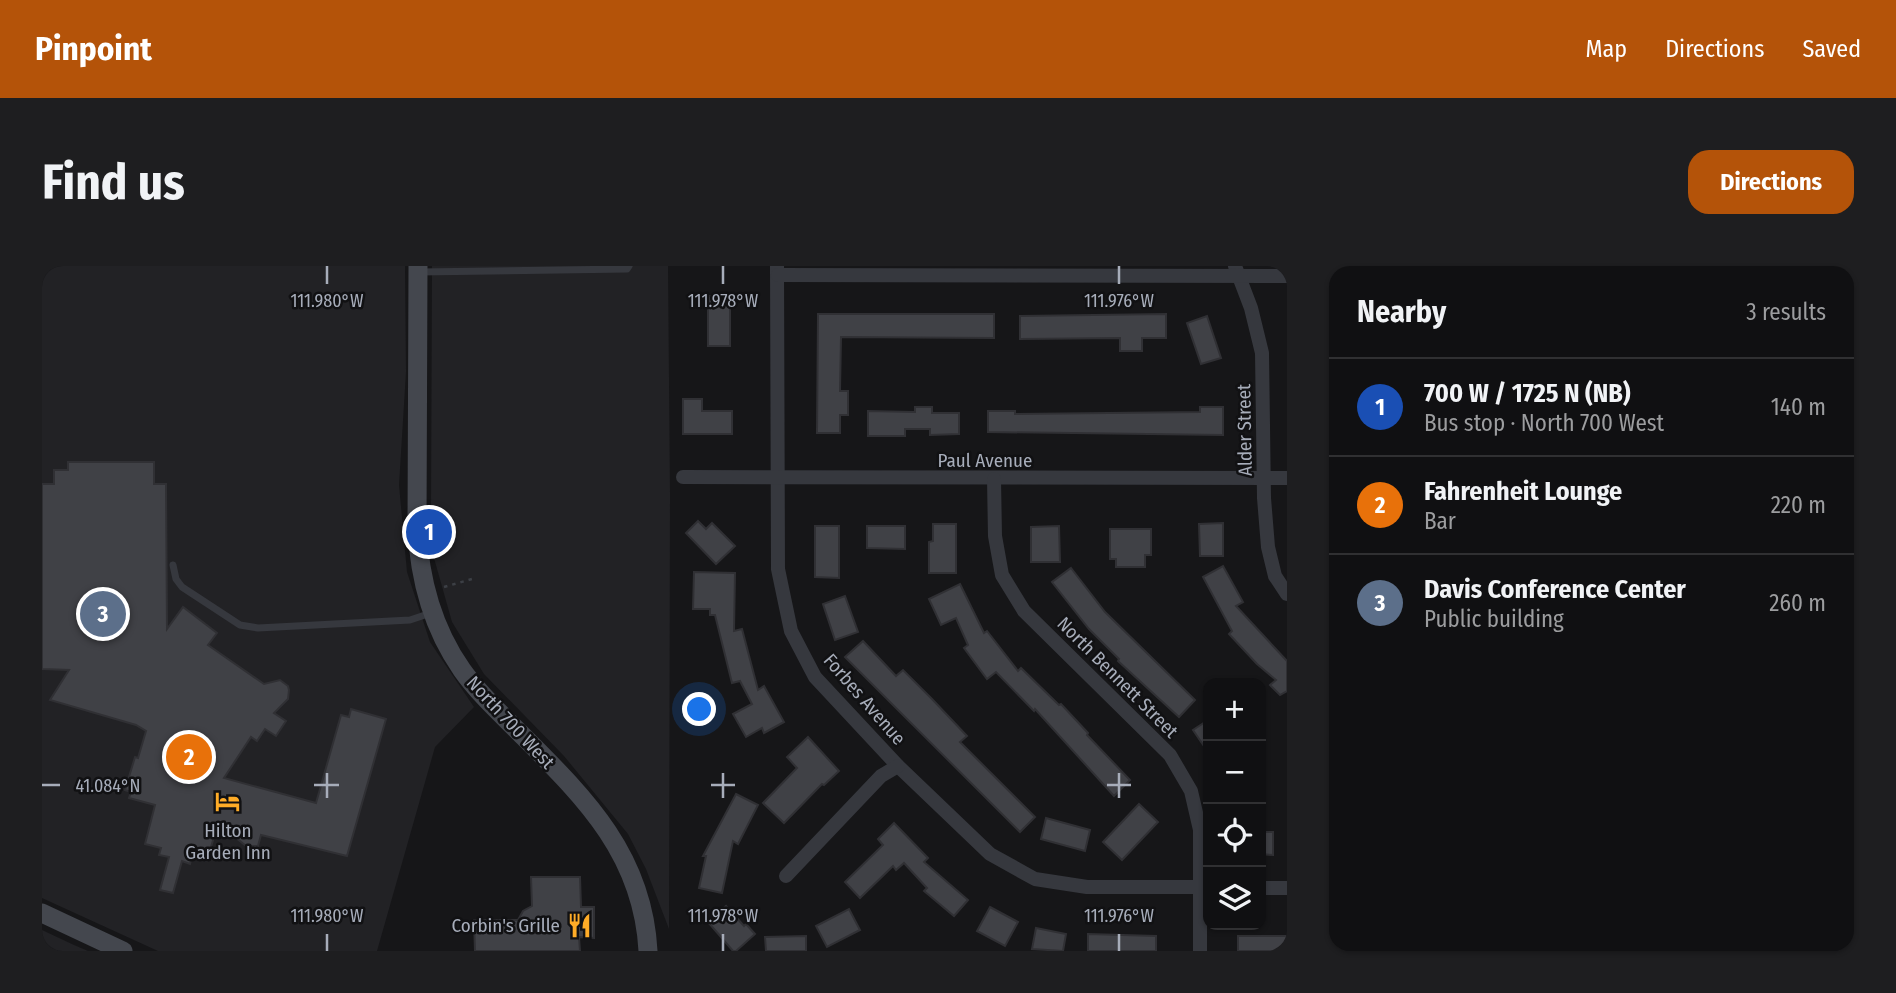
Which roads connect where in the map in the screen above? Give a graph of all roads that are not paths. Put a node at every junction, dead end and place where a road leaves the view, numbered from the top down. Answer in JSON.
{"nodes":[{"id":1,"x":629,"y":266,"type":"edge"},
{"id":2,"x":418,"y":269,"type":"edge"},
{"id":3,"x":778,"y":270,"type":"edge"},
{"id":4,"x":989,"y":271,"type":"edge"},
{"id":5,"x":1236,"y":271,"type":"edge"},
{"id":6,"x":1287,"y":276,"type":"edge"},
{"id":7,"x":684,"y":478,"type":"dead end"},
{"id":8,"x":778,"y":478,"type":"junction"},
{"id":9,"x":1264,"y":478,"type":"junction"},
{"id":10,"x":1287,"y":478,"type":"edge"},
{"id":11,"x":993,"y":479,"type":"junction"},
{"id":12,"x":173,"y":565,"type":"dead end"},
{"id":13,"x":1287,"y":594,"type":"edge"},
{"id":14,"x":432,"y":612,"type":"junction"},
{"id":15,"x":898,"y":766,"type":"junction"},
{"id":16,"x":1203,"y":873,"type":"edge"},
{"id":17,"x":786,"y":876,"type":"dead end"},
{"id":18,"x":1203,"y":887,"type":"edge"},
{"id":19,"x":1266,"y":888,"type":"edge"},
{"id":20,"x":1287,"y":888,"type":"edge"},
{"id":21,"x":1203,"y":903,"type":"edge"},
{"id":22,"x":42,"y":913,"type":"edge"},
{"id":23,"x":123,"y":951,"type":"edge"},
{"id":24,"x":648,"y":951,"type":"edge"},
{"id":25,"x":1200,"y":951,"type":"edge"}],
"edges":[{"from":1,"to":2,"type":"lane"},
{"from":2,"to":14,"type":"street","name":"North 700 West"},
{"from":3,"to":4,"type":"street"},
{"from":3,"to":8,"type":"street","name":"Forbes Avenue"},
{"from":4,"to":5,"type":"street"},
{"from":5,"to":6,"type":"street"},
{"from":5,"to":9,"type":"street","name":"Alder Street"},
{"from":7,"to":8,"type":"street","name":"Paul Avenue"},
{"from":8,"to":11,"type":"street","name":"Paul Avenue"},
{"from":8,"to":15,"type":"street","name":"Forbes Avenue"},
{"from":9,"to":10,"type":"street","name":"Paul Avenue"},
{"from":9,"to":11,"type":"street","name":"Paul Avenue"},
{"from":9,"to":13,"type":"street","name":"Alder Street"},
{"from":11,"to":16,"type":"street","name":"North Bennett Street"},
{"from":12,"to":14,"type":"lane"},
{"from":14,"to":24,"type":"street","name":"North 700 West"},
{"from":15,"to":17,"type":"street"},
{"from":15,"to":18,"type":"street","name":"Forbes Avenue"},
{"from":19,"to":20,"type":"street"},
{"from":21,"to":25,"type":"street","name":"North Bennett Street"},
{"from":22,"to":23,"type":"street"}]}
